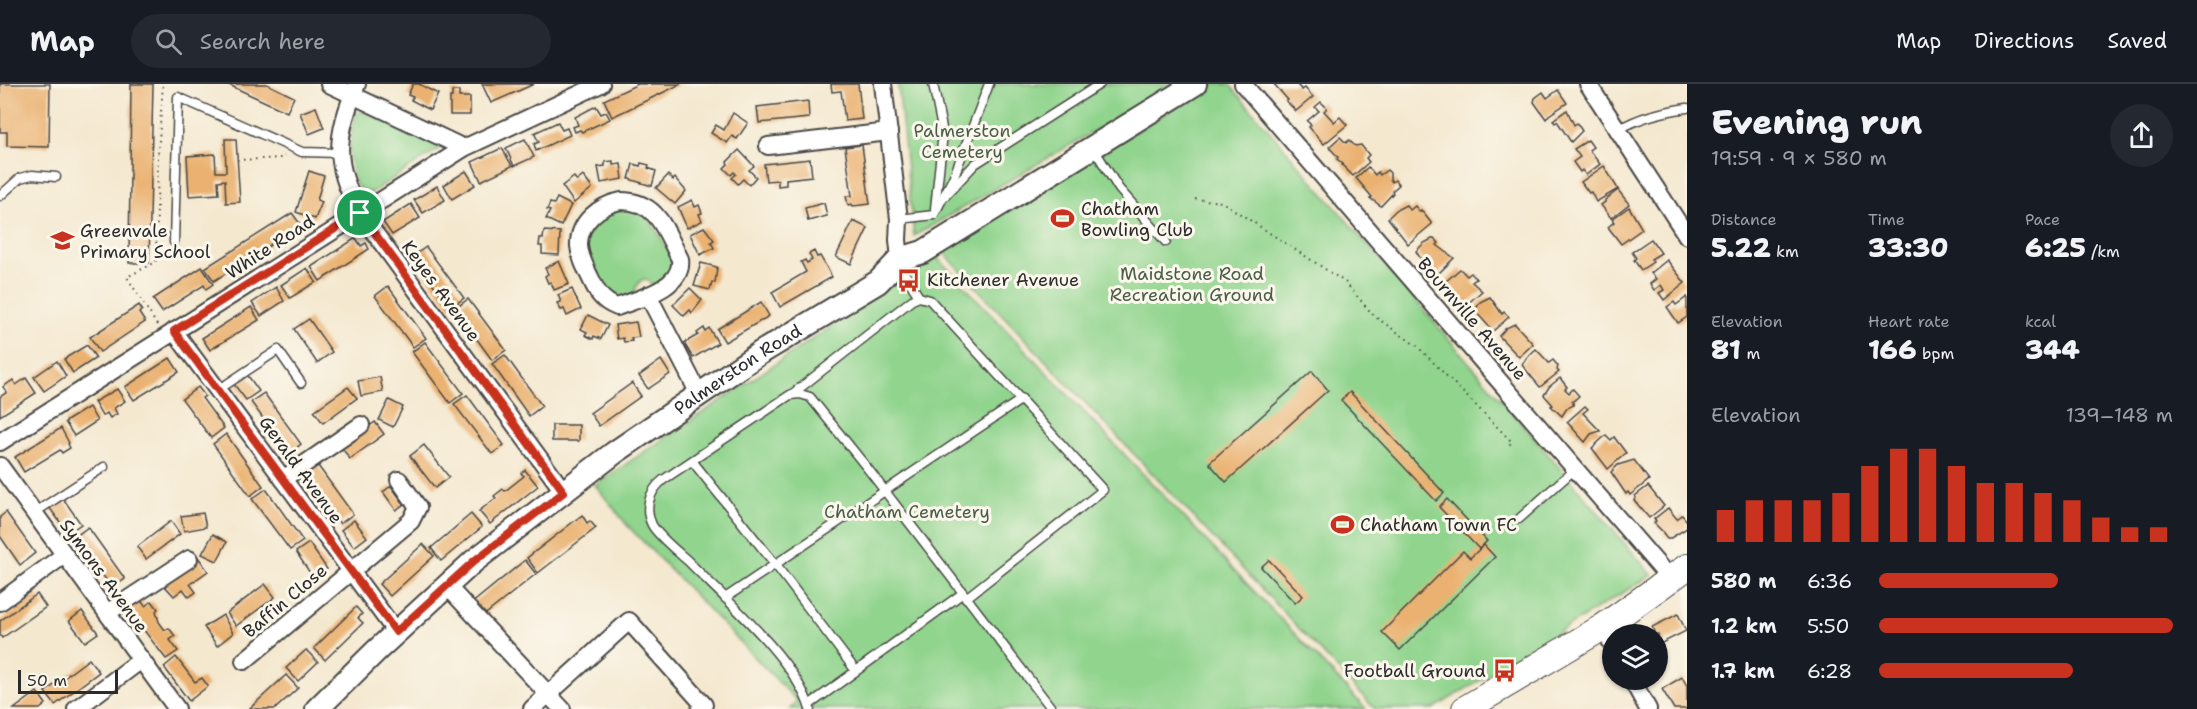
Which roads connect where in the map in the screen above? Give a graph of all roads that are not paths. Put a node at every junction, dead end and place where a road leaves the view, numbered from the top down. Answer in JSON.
{"nodes":[{"id":1,"x":329,"y":84,"type":"edge"},
{"id":2,"x":601,"y":84,"type":"edge"},
{"id":3,"x":884,"y":84,"type":"edge"},
{"id":4,"x":933,"y":84,"type":"edge"},
{"id":5,"x":988,"y":84,"type":"edge"},
{"id":6,"x":1100,"y":84,"type":"edge"},
{"id":7,"x":1195,"y":84,"type":"edge"},
{"id":8,"x":1243,"y":84,"type":"edge"},
{"id":9,"x":1588,"y":84,"type":"edge"},
{"id":10,"x":355,"y":90,"type":"edge"},
{"id":11,"x":1687,"y":108,"type":"edge"},
{"id":12,"x":1618,"y":130,"type":"junction"},
{"id":13,"x":889,"y":132,"type":"junction"},
{"id":14,"x":768,"y":146,"type":"dead end"},
{"id":15,"x":1093,"y":146,"type":"junction"},
{"id":16,"x":464,"y":148,"type":"junction"},
{"id":17,"x":339,"y":153,"type":"junction"},
{"id":18,"x":56,"y":177,"type":"dead end"},
{"id":19,"x":0,"y":196,"type":"edge"},
{"id":20,"x":945,"y":196,"type":"junction"},
{"id":21,"x":360,"y":213,"type":"junction"},
{"id":22,"x":934,"y":215,"type":"junction"},
{"id":23,"x":899,"y":219,"type":"junction"},
{"id":24,"x":1687,"y":236,"type":"edge"},
{"id":25,"x":174,"y":242,"type":"dead end"},
{"id":26,"x":1166,"y":242,"type":"dead end"},
{"id":27,"x":900,"y":259,"type":"junction"},
{"id":28,"x":648,"y":295,"type":"junction"},
{"id":29,"x":919,"y":297,"type":"junction"},
{"id":30,"x":169,"y":334,"type":"junction"},
{"id":31,"x":814,"y":376,"type":"junction"},
{"id":32,"x":301,"y":383,"type":"dead end"},
{"id":33,"x":218,"y":390,"type":"junction"},
{"id":34,"x":699,"y":394,"type":"junction"},
{"id":35,"x":790,"y":395,"type":"junction"},
{"id":36,"x":810,"y":397,"type":"junction"},
{"id":37,"x":1022,"y":399,"type":"junction"},
{"id":38,"x":361,"y":425,"type":"dead end"},
{"id":39,"x":0,"y":442,"type":"edge"},
{"id":40,"x":693,"y":462,"type":"junction"},
{"id":41,"x":0,"y":466,"type":"edge"},
{"id":42,"x":104,"y":467,"type":"dead end"},
{"id":43,"x":1576,"y":468,"type":"junction"},
{"id":44,"x":283,"y":479,"type":"junction"},
{"id":45,"x":399,"y":480,"type":"dead end"},
{"id":46,"x":564,"y":492,"type":"junction"},
{"id":47,"x":886,"y":492,"type":"junction"},
{"id":48,"x":34,"y":513,"type":"junction"},
{"id":49,"x":1519,"y":519,"type":"dead end"},
{"id":50,"x":64,"y":555,"type":"junction"},
{"id":51,"x":189,"y":559,"type":"dead end"},
{"id":52,"x":775,"y":564,"type":"junction"},
{"id":53,"x":351,"y":571,"type":"junction"},
{"id":54,"x":1679,"y":574,"type":"edge"},
{"id":55,"x":447,"y":586,"type":"junction"},
{"id":56,"x":964,"y":595,"type":"junction"},
{"id":57,"x":725,"y":598,"type":"junction"},
{"id":58,"x":0,"y":602,"type":"edge"},
{"id":59,"x":107,"y":613,"type":"junction"},
{"id":60,"x":1621,"y":624,"type":"edge"},
{"id":61,"x":396,"y":632,"type":"junction"},
{"id":62,"x":1602,"y":638,"type":"edge"},
{"id":63,"x":141,"y":660,"type":"junction"},
{"id":64,"x":244,"y":661,"type":"dead end"},
{"id":65,"x":856,"y":671,"type":"junction"},
{"id":66,"x":1638,"y":690,"type":"edge"},
{"id":67,"x":548,"y":694,"type":"junction"},
{"id":68,"x":702,"y":707,"type":"edge"},
{"id":69,"x":810,"y":707,"type":"edge"},
{"id":70,"x":76,"y":709,"type":"edge"},
{"id":71,"x":177,"y":709,"type":"edge"},
{"id":72,"x":317,"y":709,"type":"edge"},
{"id":73,"x":532,"y":709,"type":"edge"},
{"id":74,"x":562,"y":709,"type":"edge"},
{"id":75,"x":1052,"y":709,"type":"edge"},
{"id":76,"x":1465,"y":709,"type":"edge"},
{"id":77,"x":1648,"y":709,"type":"edge"}],
"edges":[{"from":1,"to":10,"type":"street"},
{"from":2,"to":16,"type":"street","name":"White Road"},
{"from":3,"to":13,"type":"street"},
{"from":4,"to":22,"type":"lane"},
{"from":5,"to":20,"type":"lane"},
{"from":6,"to":20,"type":"lane"},
{"from":7,"to":15,"type":"street","name":"Palmerston Road"},
{"from":8,"to":43,"type":"street","name":"Bournville Avenue"},
{"from":9,"to":12,"type":"street"},
{"from":10,"to":16,"type":"street"},
{"from":10,"to":17,"type":"street","name":"Keyes Avenue"},
{"from":11,"to":12,"type":"lane"},
{"from":12,"to":24,"type":"street"},
{"from":13,"to":14,"type":"street"},
{"from":13,"to":23,"type":"street"},
{"from":15,"to":26,"type":"lane"},
{"from":15,"to":27,"type":"street","name":"Palmerston Road"},
{"from":16,"to":21,"type":"street","name":"White Road"},
{"from":17,"to":21,"type":"street","name":"Keyes Avenue"},
{"from":17,"to":25,"type":"lane"},
{"from":18,"to":19,"type":"lane"},
{"from":20,"to":22,"type":"lane"},
{"from":21,"to":30,"type":"street","name":"White Road"},
{"from":21,"to":46,"type":"street","name":"Keyes Avenue"},
{"from":22,"to":23,"type":"lane"},
{"from":23,"to":27,"type":"street"},
{"from":27,"to":29,"type":"lane"},
{"from":27,"to":34,"type":"street","name":"Palmerston Road"},
{"from":28,"to":28,"type":"street"},
{"from":28,"to":34,"type":"street"},
{"from":29,"to":31,"type":"lane"},
{"from":29,"to":37,"type":"lane"},
{"from":30,"to":33,"type":"street","name":"Gerald Avenue"},
{"from":30,"to":39,"type":"street","name":"White Road"},
{"from":31,"to":35,"type":"lane"},
{"from":31,"to":36,"type":"lane"},
{"from":32,"to":33,"type":"lane"},
{"from":33,"to":44,"type":"street","name":"Gerald Avenue"},
{"from":34,"to":46,"type":"street","name":"Palmerston Road"},
{"from":35,"to":36,"type":"lane"},
{"from":35,"to":40,"type":"lane"},
{"from":36,"to":47,"type":"lane"},
{"from":37,"to":47,"type":"lane"},
{"from":37,"to":56,"type":"lane"},
{"from":38,"to":44,"type":"street"},
{"from":40,"to":52,"type":"lane"},
{"from":40,"to":57,"type":"lane"},
{"from":41,"to":48,"type":"street","name":"Symons Avenue"},
{"from":42,"to":48,"type":"lane"},
{"from":43,"to":49,"type":"lane"},
{"from":43,"to":54,"type":"street","name":"Bournville Avenue"},
{"from":44,"to":53,"type":"street","name":"Gerald Avenue"},
{"from":45,"to":53,"type":"street","name":"Baffin Close"},
{"from":46,"to":55,"type":"street","name":"Palmerston Road"},
{"from":47,"to":52,"type":"lane"},
{"from":47,"to":56,"type":"lane"},
{"from":48,"to":50,"type":"street","name":"Symons Avenue"},
{"from":50,"to":58,"type":"street"},
{"from":50,"to":59,"type":"street","name":"Symons Avenue"},
{"from":51,"to":59,"type":"street"},
{"from":52,"to":57,"type":"lane"},
{"from":52,"to":65,"type":"lane"},
{"from":53,"to":61,"type":"street","name":"Gerald Avenue"},
{"from":53,"to":64,"type":"street","name":"Baffin Close"},
{"from":54,"to":60,"type":"main road"},
{"from":55,"to":61,"type":"street","name":"Palmerston Road"},
{"from":55,"to":67,"type":"street"},
{"from":56,"to":65,"type":"lane"},
{"from":56,"to":75,"type":"lane"},
{"from":57,"to":69,"type":"lane"},
{"from":59,"to":63,"type":"street","name":"Symons Avenue"},
{"from":61,"to":72,"type":"street","name":"Palmerston Road"},
{"from":62,"to":76,"type":"main road"},
{"from":63,"to":70,"type":"street"},
{"from":63,"to":71,"type":"street","name":"Symons Avenue"},
{"from":65,"to":69,"type":"lane"},
{"from":66,"to":77,"type":"street"},
{"from":67,"to":68,"type":"street"},
{"from":67,"to":73,"type":"street"},
{"from":67,"to":74,"type":"street"}]}
